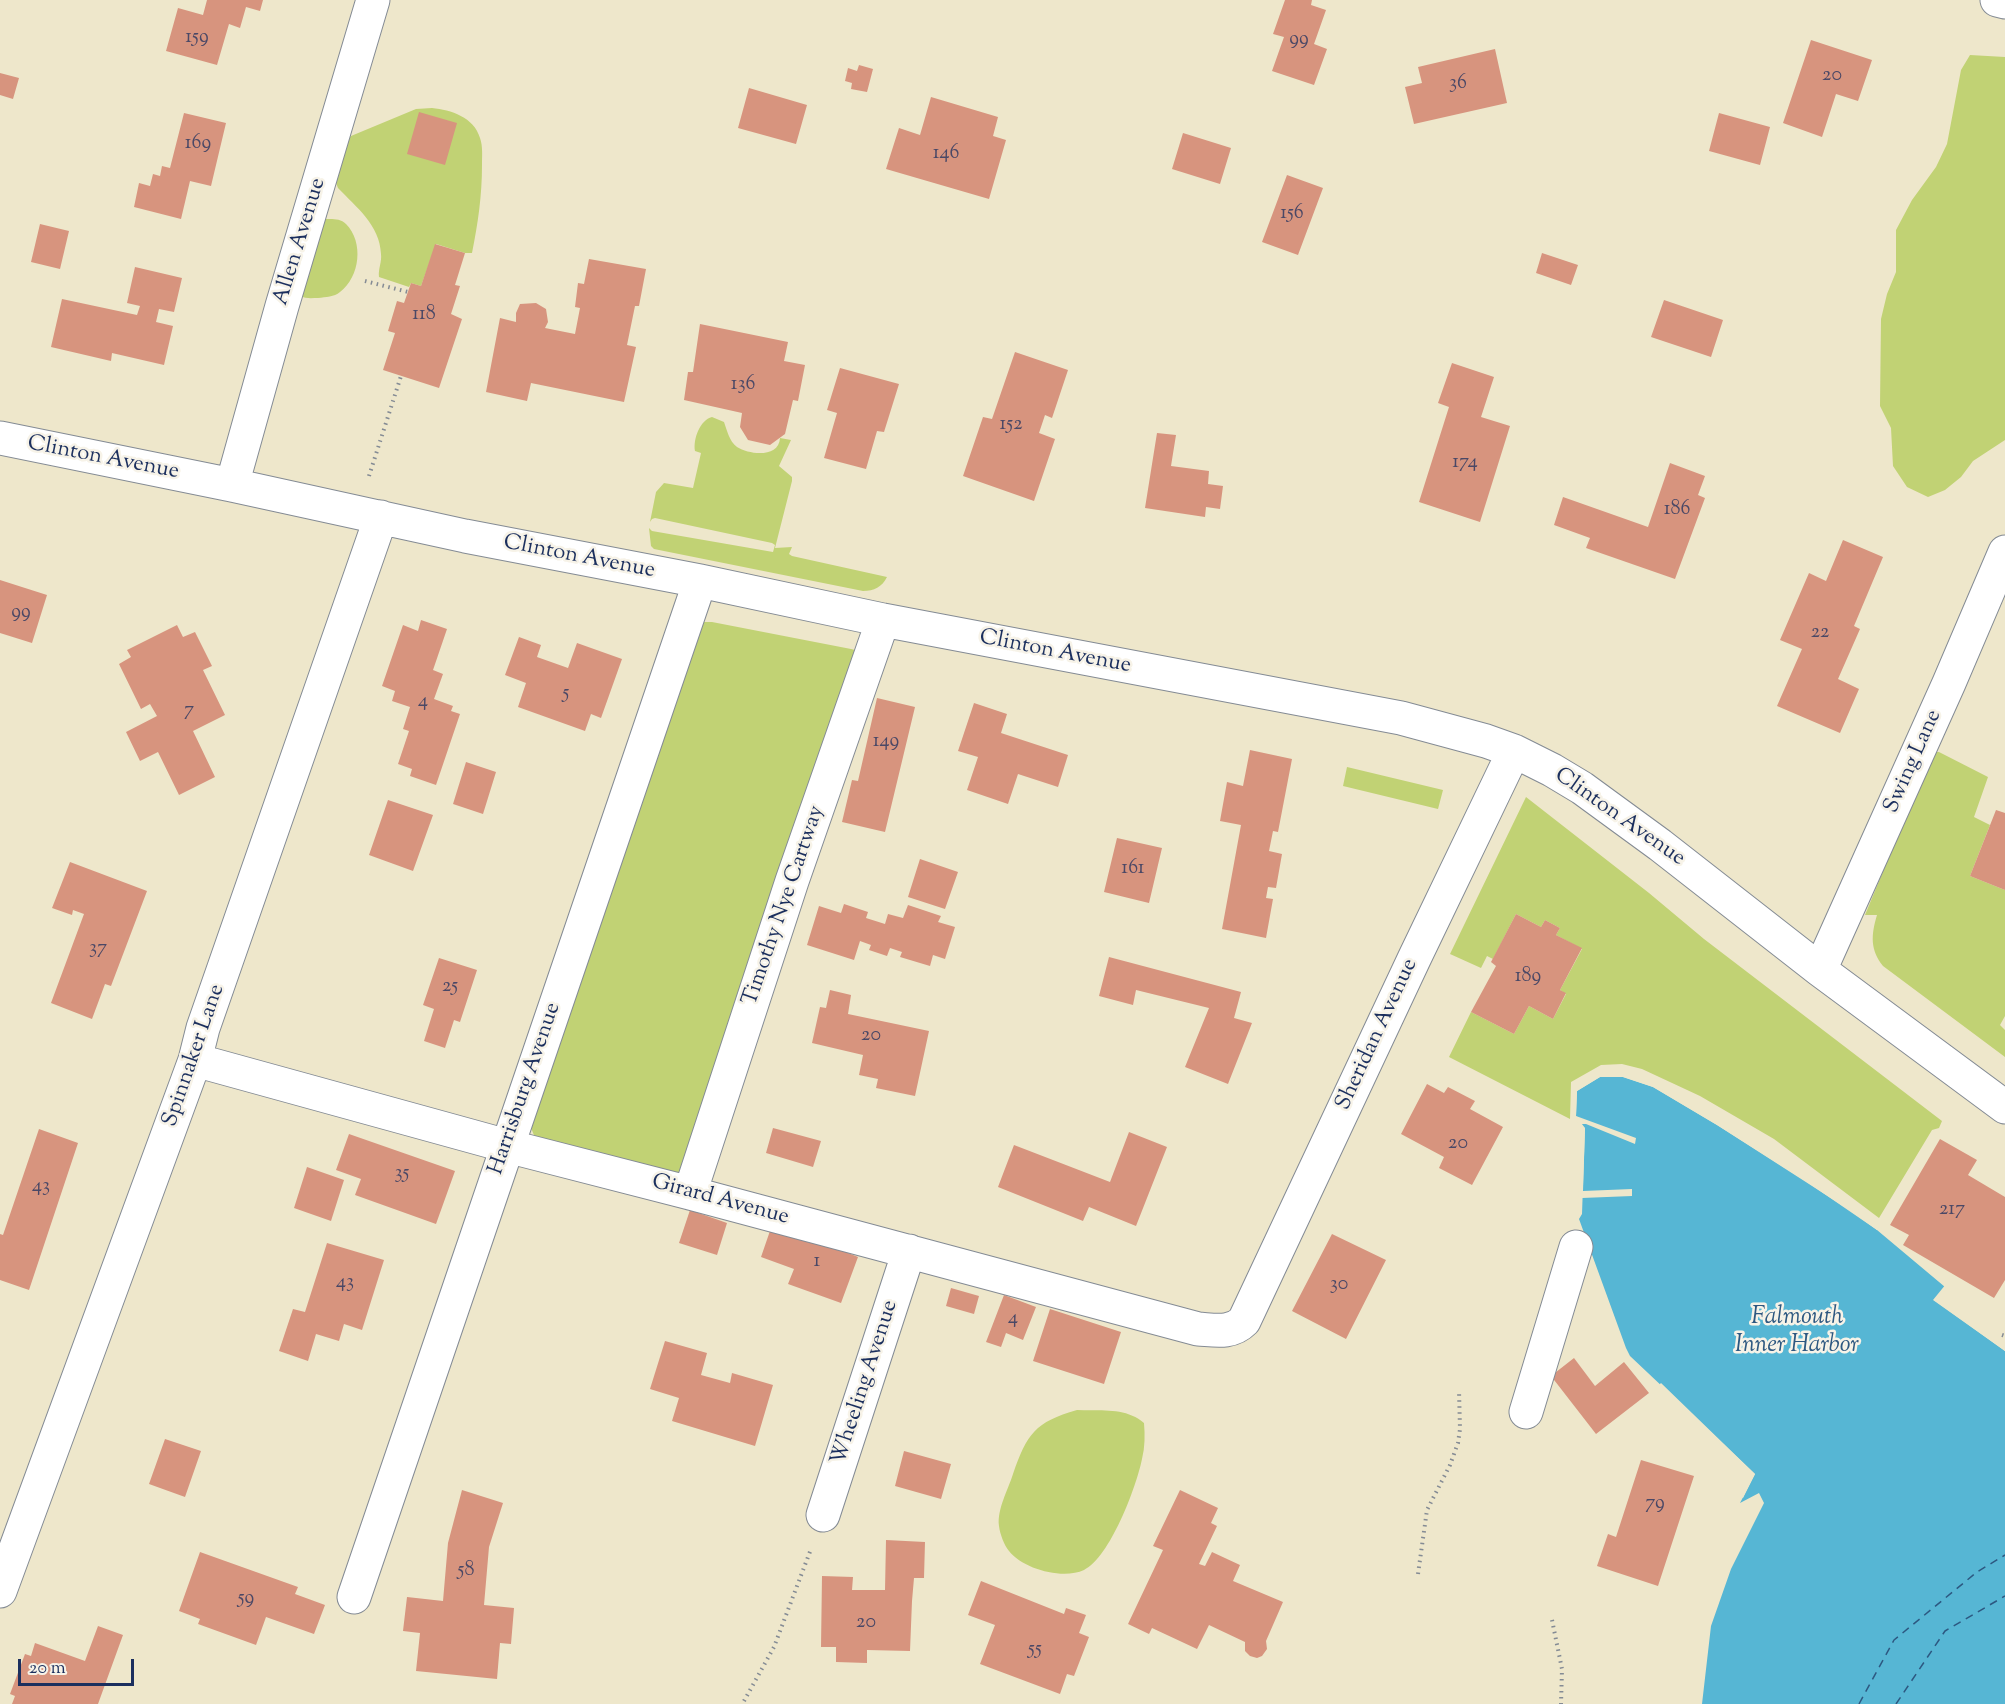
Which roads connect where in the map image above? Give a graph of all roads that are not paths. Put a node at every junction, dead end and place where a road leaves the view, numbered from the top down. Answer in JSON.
{"nodes":[{"id":1,"x":373,"y":0,"type":"edge"},
{"id":2,"x":1996,"y":0,"type":"edge"},
{"id":3,"x":2005,"y":2,"type":"edge"},
{"id":4,"x":0,"y":438,"type":"edge"},
{"id":5,"x":232,"y":485,"type":"junction"},
{"id":6,"x":381,"y":517,"type":"junction"},
{"id":7,"x":2005,"y":552,"type":"edge"},
{"id":8,"x":700,"y":581,"type":"junction"},
{"id":9,"x":883,"y":620,"type":"junction"},
{"id":10,"x":1514,"y":751,"type":"junction"},
{"id":11,"x":1820,"y":970,"type":"junction"},
{"id":12,"x":195,"y":1060,"type":"junction"},
{"id":13,"x":2005,"y":1107,"type":"edge"},
{"id":14,"x":507,"y":1146,"type":"junction"},
{"id":15,"x":690,"y":1192,"type":"junction"},
{"id":16,"x":1576,"y":1247,"type":"dead end"},
{"id":17,"x":909,"y":1251,"type":"junction"},
{"id":18,"x":1244,"y":1321,"type":"joint"},
{"id":19,"x":1526,"y":1412,"type":"dead end"},
{"id":20,"x":823,"y":1515,"type":"road end"},
{"id":21,"x":0,"y":1592,"type":"edge"},
{"id":22,"x":354,"y":1598,"type":"dead end"}],
"edges":[{"from":1,"to":5,"type":"street","name":"Allen Avenue"},
{"from":2,"to":3,"type":"street"},
{"from":4,"to":5,"type":"street","name":"Clinton Avenue"},
{"from":5,"to":6,"type":"street","name":"Clinton Avenue"},
{"from":6,"to":8,"type":"street","name":"Clinton Avenue"},
{"from":6,"to":12,"type":"street","name":"Spinnaker Lane"},
{"from":7,"to":11,"type":"street","name":"Swing Lane"},
{"from":8,"to":9,"type":"street","name":"Clinton Avenue"},
{"from":8,"to":14,"type":"street","name":"Harrisburg Avenue"},
{"from":9,"to":10,"type":"street","name":"Clinton Avenue"},
{"from":9,"to":15,"type":"street","name":"Timothy Nye Cartway"},
{"from":10,"to":11,"type":"street","name":"Clinton Avenue"},
{"from":10,"to":18,"type":"street","name":"Sheridan Avenue"},
{"from":11,"to":13,"type":"street","name":"Clinton Avenue"},
{"from":12,"to":14,"type":"street","name":"Girard Avenue"},
{"from":12,"to":21,"type":"street","name":"Spinnaker Lane"},
{"from":14,"to":15,"type":"street","name":"Girard Avenue"},
{"from":14,"to":22,"type":"street","name":"Harrisburg Avenue"},
{"from":15,"to":17,"type":"street","name":"Girard Avenue"},
{"from":16,"to":19,"type":"street"},
{"from":17,"to":18,"type":"street","name":"Girard Avenue"},
{"from":17,"to":20,"type":"street","name":"Wheeling Avenue"}]}
